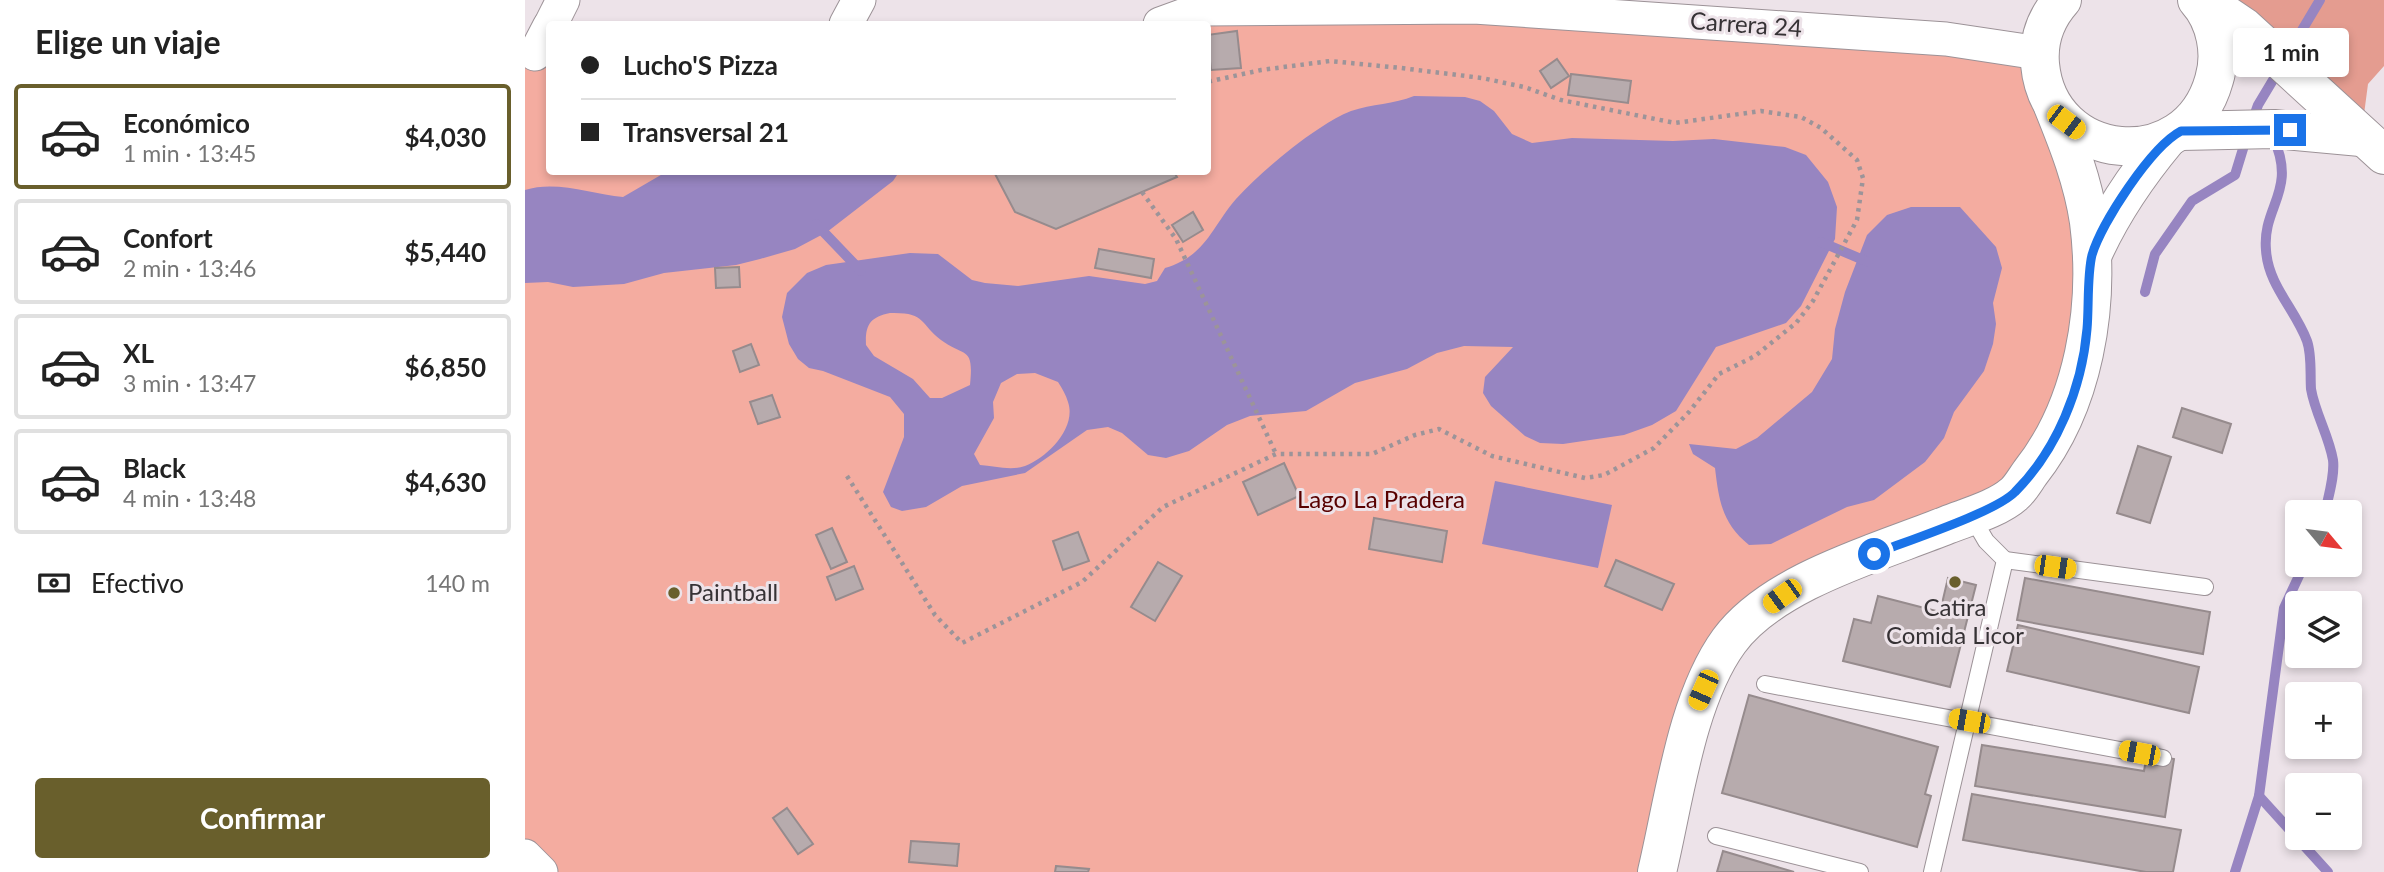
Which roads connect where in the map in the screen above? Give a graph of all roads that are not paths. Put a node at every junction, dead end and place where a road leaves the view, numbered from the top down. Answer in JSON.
{"nodes":[{"id":1,"x":563,"y":0,"type":"edge"},
{"id":2,"x":859,"y":0,"type":"edge"},
{"id":3,"x":1173,"y":0,"type":"edge"},
{"id":4,"x":2197,"y":0,"type":"edge"},
{"id":5,"x":2204,"y":0,"type":"edge"},
{"id":6,"x":2057,"y":3,"type":"edge"},
{"id":7,"x":1476,"y":4,"type":"edge"},
{"id":8,"x":2238,"y":19,"type":"edge"},
{"id":9,"x":553,"y":21,"type":"edge"},
{"id":10,"x":848,"y":21,"type":"edge"},
{"id":11,"x":1162,"y":21,"type":"edge"},
{"id":12,"x":1168,"y":21,"type":"edge"},
{"id":13,"x":2039,"y":54,"type":"junction"},
{"id":14,"x":2053,"y":106,"type":"junction"},
{"id":15,"x":2174,"y":135,"type":"junction"},
{"id":16,"x":2373,"y":146,"type":"edge"},
{"id":17,"x":2092,"y":268,"type":"junction"},
{"id":18,"x":1971,"y":516,"type":"junction"},
{"id":19,"x":2005,"y":560,"type":"junction"},
{"id":20,"x":2205,"y":587,"type":"dead end"},
{"id":21,"x":1765,"y":684,"type":"dead end"},
{"id":22,"x":1969,"y":721,"type":"junction"},
{"id":23,"x":2163,"y":758,"type":"dead end"},
{"id":24,"x":1716,"y":836,"type":"dead end"},
{"id":25,"x":525,"y":856,"type":"edge"},
{"id":26,"x":541,"y":872,"type":"edge"},
{"id":27,"x":1657,"y":872,"type":"edge"},
{"id":28,"x":1860,"y":872,"type":"edge"},
{"id":29,"x":1932,"y":872,"type":"edge"}],
"edges":[{"from":1,"to":9,"type":"street"},
{"from":2,"to":10,"type":"street"},
{"from":3,"to":11,"type":"street"},
{"from":4,"to":15,"type":"street"},
{"from":5,"to":8,"type":"street"},
{"from":6,"to":13,"type":"street"},
{"from":7,"to":12,"type":"street","name":"Carrera 24"},
{"from":7,"to":13,"type":"street","name":"Carrera 24"},
{"from":8,"to":16,"type":"street"},
{"from":13,"to":14,"type":"street"},
{"from":14,"to":15,"type":"street"},
{"from":14,"to":17,"type":"street"},
{"from":15,"to":16,"type":"street"},
{"from":15,"to":17,"type":"street"},
{"from":17,"to":18,"type":"street"},
{"from":18,"to":19,"type":"lane"},
{"from":18,"to":27,"type":"street"},
{"from":19,"to":20,"type":"lane"},
{"from":19,"to":22,"type":"lane"},
{"from":21,"to":22,"type":"lane"},
{"from":22,"to":23,"type":"lane"},
{"from":22,"to":29,"type":"lane"},
{"from":24,"to":28,"type":"lane"},
{"from":25,"to":26,"type":"street"}]}
